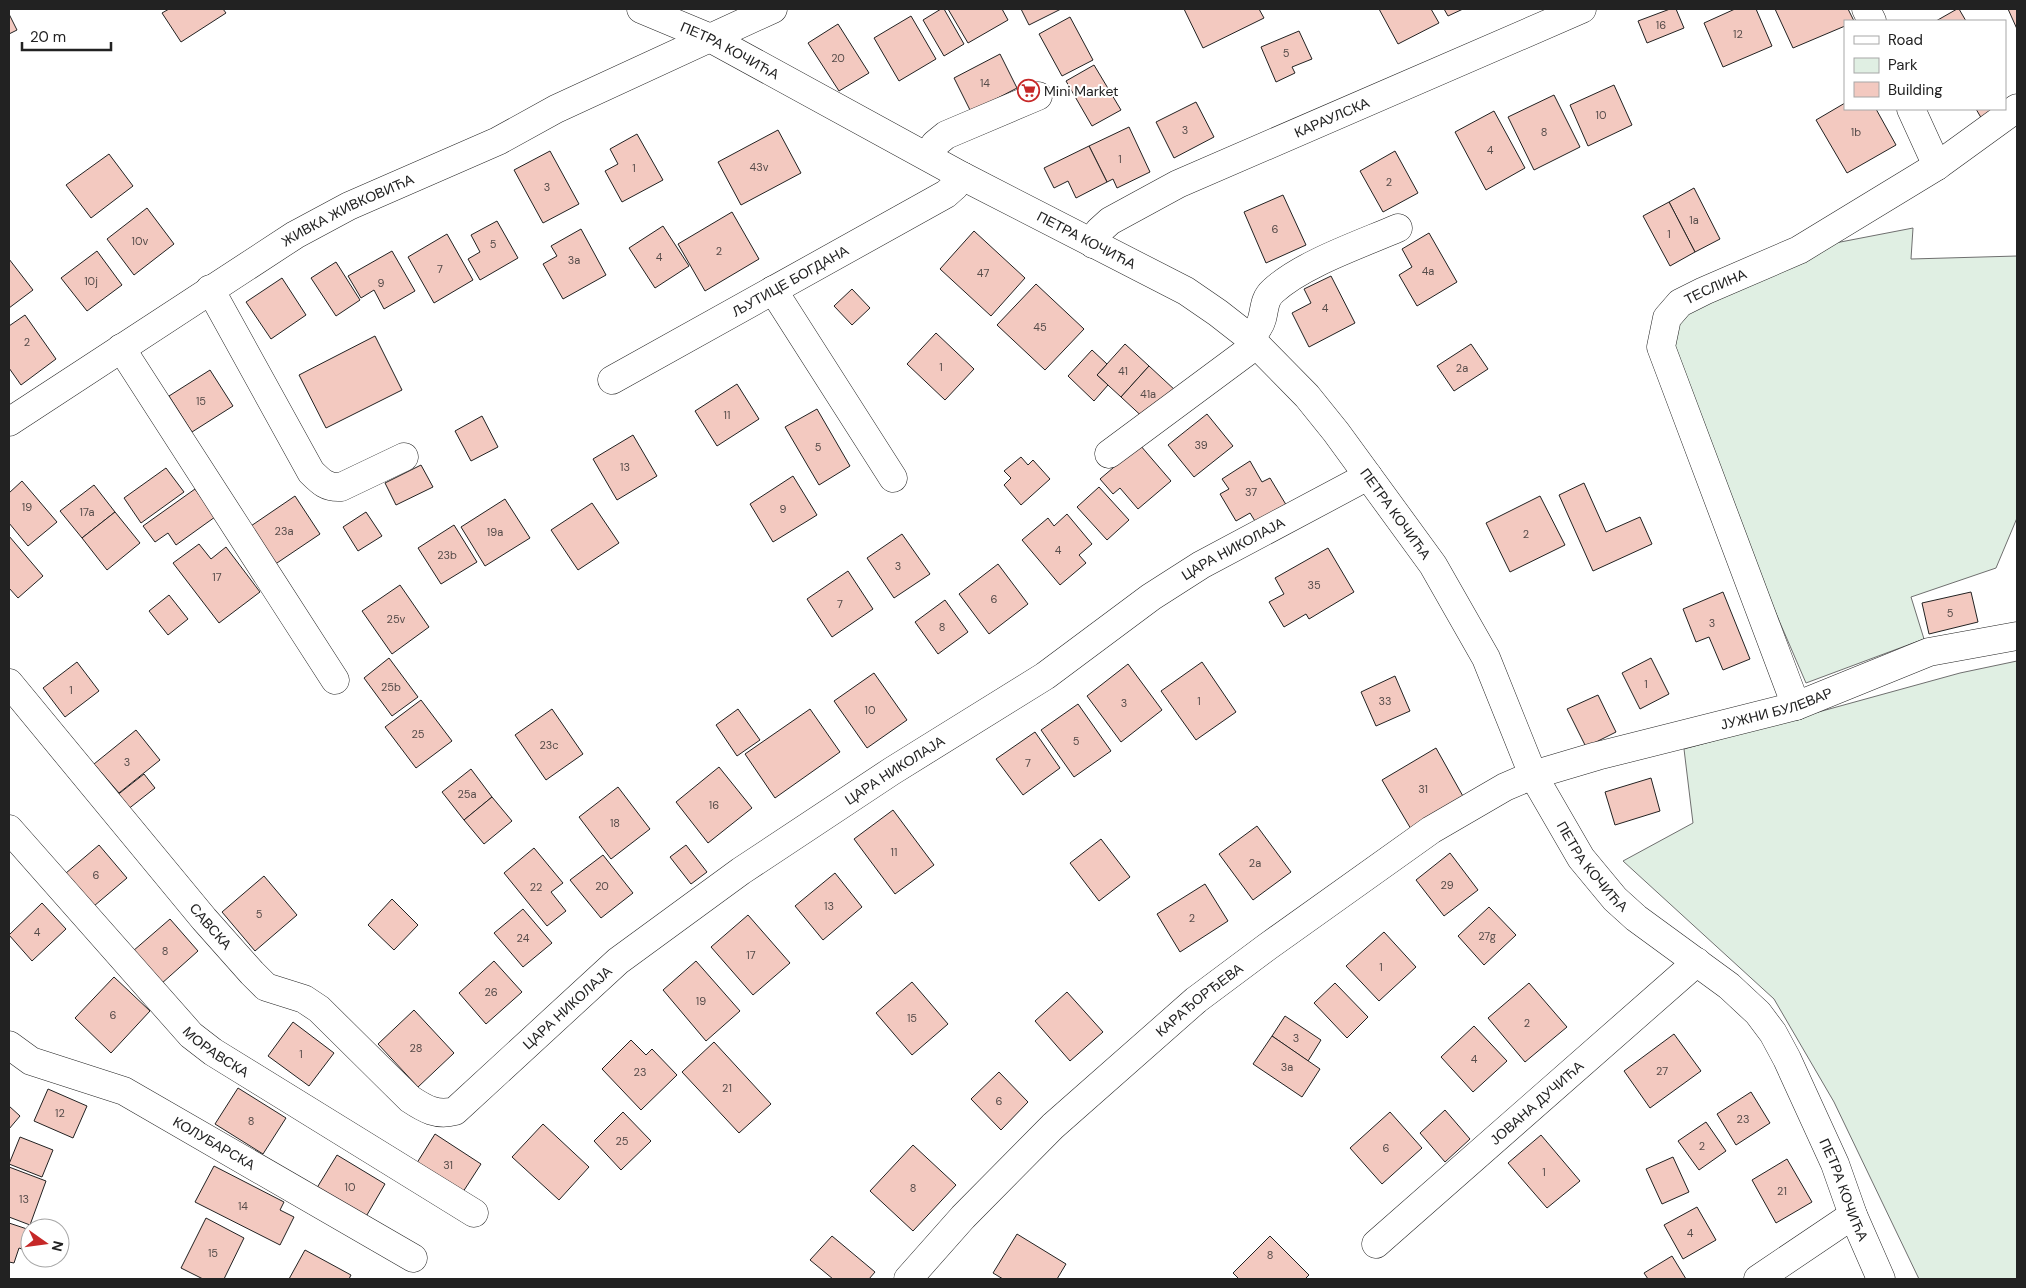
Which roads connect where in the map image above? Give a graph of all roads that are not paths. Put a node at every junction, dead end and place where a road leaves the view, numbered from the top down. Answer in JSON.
{"nodes":[{"id":1,"x":641,"y":9,"type":"edge"},
{"id":2,"x":773,"y":9,"type":"edge"},
{"id":3,"x":1582,"y":9,"type":"edge"},
{"id":4,"x":708,"y":38,"type":"junction"},
{"id":5,"x":1038,"y":96,"type":"dead end"},
{"id":6,"x":2017,"y":108,"type":"edge"},
{"id":7,"x":1911,"y":110,"type":"edge"},
{"id":8,"x":927,"y":156,"type":"junction"},
{"id":9,"x":1937,"y":166,"type":"junction"},
{"id":10,"x":962,"y":176,"type":"junction"},
{"id":11,"x":1398,"y":228,"type":"dead end"},
{"id":12,"x":1093,"y":244,"type":"junction"},
{"id":13,"x":210,"y":289,"type":"junction"},
{"id":14,"x":773,"y":290,"type":"junction"},
{"id":15,"x":1253,"y":342,"type":"junction"},
{"id":16,"x":121,"y":348,"type":"junction"},
{"id":17,"x":612,"y":380,"type":"dead end"},
{"id":18,"x":12,"y":412,"type":"edge"},
{"id":19,"x":1109,"y":454,"type":"dead end"},
{"id":20,"x":404,"y":457,"type":"dead end"},
{"id":21,"x":1368,"y":476,"type":"junction"},
{"id":22,"x":893,"y":478,"type":"dead end"},
{"id":23,"x":2017,"y":636,"type":"edge"},
{"id":24,"x":335,"y":680,"type":"dead end"},
{"id":25,"x":9,"y":683,"type":"edge"},
{"id":26,"x":1796,"y":706,"type":"junction"},
{"id":27,"x":1533,"y":775,"type":"junction"},
{"id":28,"x":9,"y":829,"type":"edge"},
{"id":29,"x":1698,"y":962,"type":"junction"},
{"id":30,"x":9,"y":1045,"type":"edge"},
{"id":31,"x":455,"y":1111,"type":"joint"},
{"id":32,"x":474,"y":1213,"type":"dead end"},
{"id":33,"x":1853,"y":1215,"type":"junction"},
{"id":34,"x":1376,"y":1244,"type":"dead end"},
{"id":35,"x":413,"y":1258,"type":"dead end"},
{"id":36,"x":908,"y":1279,"type":"edge"},
{"id":37,"x":1758,"y":1279,"type":"edge"},
{"id":38,"x":1881,"y":1279,"type":"edge"}],
"edges":[{"from":1,"to":4,"type":"street","name":"ПЕТРА КОЧИЋА"},
{"from":2,"to":4,"type":"street","name":"ЖИВКА ЖИВКОВИЋА"},
{"from":3,"to":12,"type":"street","name":"КАРАУЛСКА"},
{"from":4,"to":8,"type":"street","name":"ПЕТРА КОЧИЋА"},
{"from":4,"to":13,"type":"street","name":"ЖИВКА ЖИВКОВИЋА"},
{"from":5,"to":8,"type":"street"},
{"from":6,"to":9,"type":"street","name":"ТЕСЛИНА"},
{"from":7,"to":9,"type":"street"},
{"from":8,"to":10,"type":"street","name":"ПЕТРА КОЧИЋА"},
{"from":9,"to":26,"type":"street","name":"ТЕСЛИНА"},
{"from":10,"to":12,"type":"street","name":"ПЕТРА КОЧИЋА"},
{"from":10,"to":14,"type":"street","name":"ЉУТИЦЕ БОГДАНА"},
{"from":11,"to":15,"type":"street"},
{"from":12,"to":15,"type":"street","name":"ПЕТРА КОЧИЋА"},
{"from":13,"to":16,"type":"street","name":"ЖИВКА ЖИВКОВИЋА"},
{"from":13,"to":20,"type":"street"},
{"from":14,"to":17,"type":"street","name":"ЉУТИЦЕ БОГДАНА"},
{"from":14,"to":22,"type":"street"},
{"from":15,"to":19,"type":"street"},
{"from":15,"to":21,"type":"street","name":"ПЕТРА КОЧИЋА"},
{"from":16,"to":18,"type":"street","name":"ЖИВКА ЖИВКОВИЋА"},
{"from":16,"to":24,"type":"street"},
{"from":21,"to":27,"type":"street","name":"ПЕТРА КОЧИЋА"},
{"from":21,"to":31,"type":"street","name":"ЦАРА НИКОЛАЈА"},
{"from":23,"to":26,"type":"street","name":"ЈУЖНИ БУЛЕВАР"},
{"from":25,"to":31,"type":"street","name":"САВСКА"},
{"from":26,"to":27,"type":"street","name":"ЈУЖНИ БУЛЕВАР"},
{"from":27,"to":29,"type":"street","name":"ПЕТРА КОЧИЋА"},
{"from":27,"to":36,"type":"street","name":"КАРАЂОРЂЕВА"},
{"from":28,"to":32,"type":"street","name":"МОРАВСКА"},
{"from":29,"to":33,"type":"street","name":"ПЕТРА КОЧИЋА"},
{"from":29,"to":34,"type":"street","name":"ЈОВАНА ДУЧИЋА"},
{"from":30,"to":35,"type":"street","name":"КОЛУБАРСКА"},
{"from":33,"to":37,"type":"street"},
{"from":33,"to":38,"type":"street","name":"ПЕТРА КОЧИЋА"}]}
